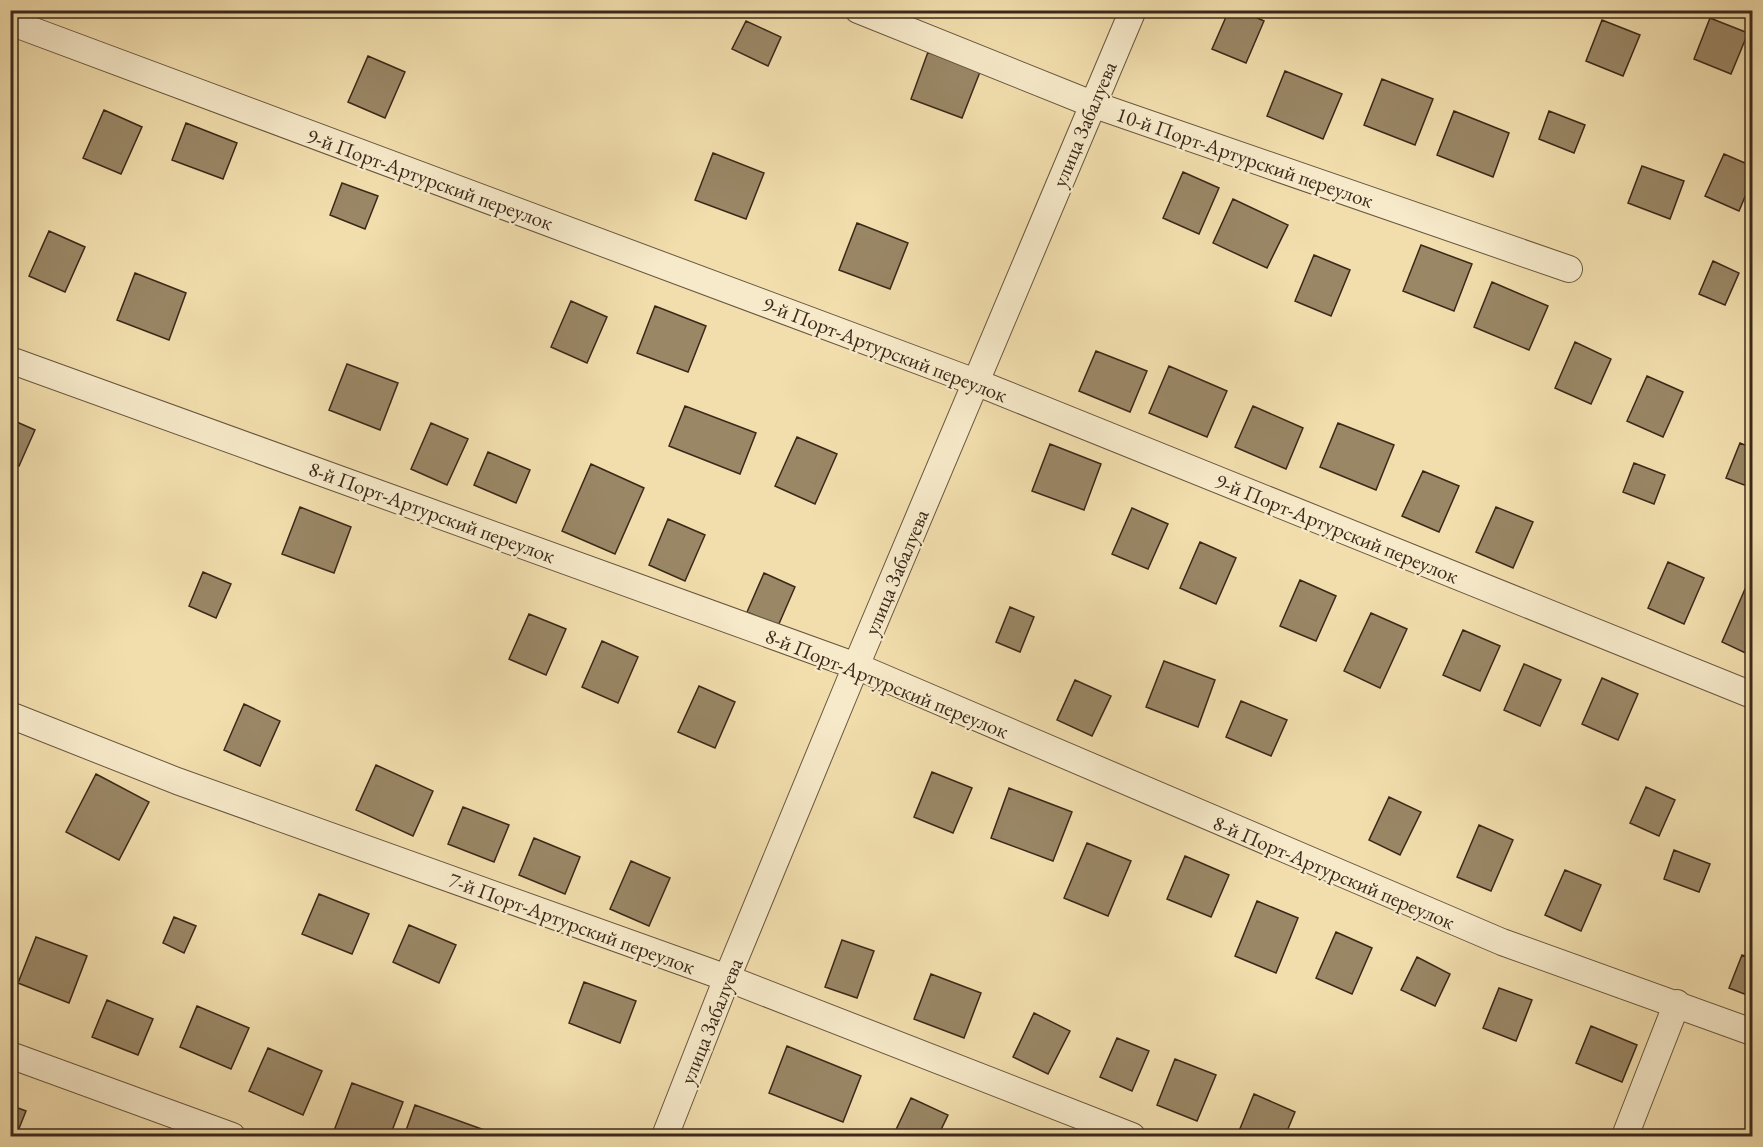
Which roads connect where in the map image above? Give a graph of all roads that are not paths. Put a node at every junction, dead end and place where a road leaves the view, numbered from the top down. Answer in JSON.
{"nodes":[{"id":1,"x":858,"y":10,"type":"edge"},
{"id":2,"x":1133,"y":10,"type":"edge"},
{"id":3,"x":10,"y":22,"type":"edge"},
{"id":4,"x":1092,"y":104,"type":"junction"},
{"id":5,"x":1569,"y":269,"type":"dead end"},
{"id":6,"x":10,"y":360,"type":"edge"},
{"id":7,"x":978,"y":383,"type":"junction"},
{"id":8,"x":856,"y":666,"type":"junction"},
{"id":9,"x":1752,"y":695,"type":"edge"},
{"id":10,"x":10,"y":715,"type":"edge"},
{"id":11,"x":727,"y":978,"type":"junction"},
{"id":12,"x":1677,"y":1004,"type":"junction"},
{"id":13,"x":1752,"y":1032,"type":"edge"},
{"id":14,"x":10,"y":1055,"type":"edge"},
{"id":15,"x":232,"y":1137,"type":"edge"},
{"id":16,"x":666,"y":1137,"type":"edge"},
{"id":17,"x":1132,"y":1137,"type":"edge"},
{"id":18,"x":1625,"y":1137,"type":"edge"}],
"edges":[{"from":1,"to":4,"type":"street","name":"10-й Порт-Артурский переулок"},
{"from":2,"to":4,"type":"street","name":"улица Забалуева"},
{"from":3,"to":7,"type":"street","name":"9-й Порт-Артурский переулок"},
{"from":4,"to":5,"type":"street","name":"10-й Порт-Артурский переулок"},
{"from":4,"to":7,"type":"street","name":"улица Забалуева"},
{"from":6,"to":8,"type":"street","name":"8-й Порт-Артурский переулок"},
{"from":7,"to":8,"type":"street","name":"улица Забалуева"},
{"from":7,"to":9,"type":"street","name":"9-й Порт-Артурский переулок"},
{"from":8,"to":11,"type":"street","name":"улица Забалуева"},
{"from":8,"to":12,"type":"street","name":"8-й Порт-Артурский переулок"},
{"from":10,"to":11,"type":"street","name":"7-й Порт-Артурский переулок"},
{"from":11,"to":16,"type":"street","name":"улица Забалуева"},
{"from":11,"to":17,"type":"street","name":"7-й Порт-Артурский переулок"},
{"from":12,"to":13,"type":"street","name":"8-й Порт-Артурский переулок"},
{"from":12,"to":18,"type":"street"},
{"from":14,"to":15,"type":"street"}]}
